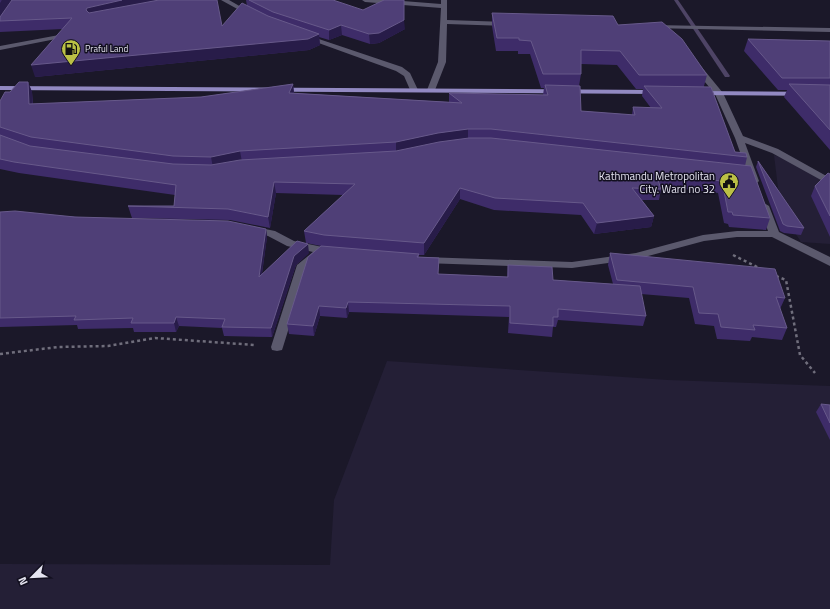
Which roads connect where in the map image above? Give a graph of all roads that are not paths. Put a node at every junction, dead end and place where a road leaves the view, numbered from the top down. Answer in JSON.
{"nodes":[{"id":1,"x":224,"y":0,"type":"edge"},
{"id":2,"x":365,"y":0,"type":"edge"},
{"id":3,"x":444,"y":3,"type":"edge"},
{"id":4,"x":258,"y":18,"type":"edge"},
{"id":5,"x":444,"y":22,"type":"junction"},
{"id":6,"x":514,"y":24,"type":"edge"},
{"id":7,"x":653,"y":27,"type":"edge"},
{"id":8,"x":830,"y":30,"type":"edge"},
{"id":9,"x":294,"y":32,"type":"edge"},
{"id":10,"x":59,"y":37,"type":"edge"},
{"id":11,"x":0,"y":48,"type":"edge"},
{"id":12,"x":693,"y":62,"type":"edge"},
{"id":13,"x":0,"y":88,"type":"edge"},
{"id":14,"x":414,"y":90,"type":"junction"},
{"id":15,"x":431,"y":90,"type":"junction"},
{"id":16,"x":665,"y":92,"type":"edge"},
{"id":17,"x":688,"y":92,"type":"edge"},
{"id":18,"x":719,"y":93,"type":"junction"},
{"id":19,"x":830,"y":94,"type":"edge"},
{"id":20,"x":739,"y":138,"type":"junction"},
{"id":21,"x":830,"y":182,"type":"edge"},
{"id":22,"x":237,"y":226,"type":"edge"},
{"id":23,"x":774,"y":234,"type":"junction"},
{"id":24,"x":321,"y":250,"type":"junction"},
{"id":25,"x":345,"y":253,"type":"edge"},
{"id":26,"x":416,"y":259,"type":"edge"},
{"id":27,"x":828,"y":260,"type":"edge"},
{"id":28,"x":277,"y":347,"type":"road end"}],
"edges":[{"from":1,"to":4,"type":"street"},
{"from":2,"to":3,"type":"street"},
{"from":3,"to":5,"type":"street"},
{"from":5,"to":6,"type":"street"},
{"from":5,"to":15,"type":"street"},
{"from":7,"to":8,"type":"street"},
{"from":9,"to":14,"type":"street"},
{"from":10,"to":11,"type":"street"},
{"from":12,"to":18,"type":"street"},
{"from":13,"to":14,"type":"main road"},
{"from":14,"to":15,"type":"main road"},
{"from":15,"to":16,"type":"main road"},
{"from":17,"to":18,"type":"main road"},
{"from":18,"to":19,"type":"main road"},
{"from":18,"to":20,"type":"street"},
{"from":20,"to":21,"type":"street"},
{"from":20,"to":23,"type":"street"},
{"from":22,"to":24,"type":"street"},
{"from":23,"to":26,"type":"street"},
{"from":23,"to":27,"type":"street"},
{"from":24,"to":25,"type":"street"},
{"from":24,"to":28,"type":"street"}]}
